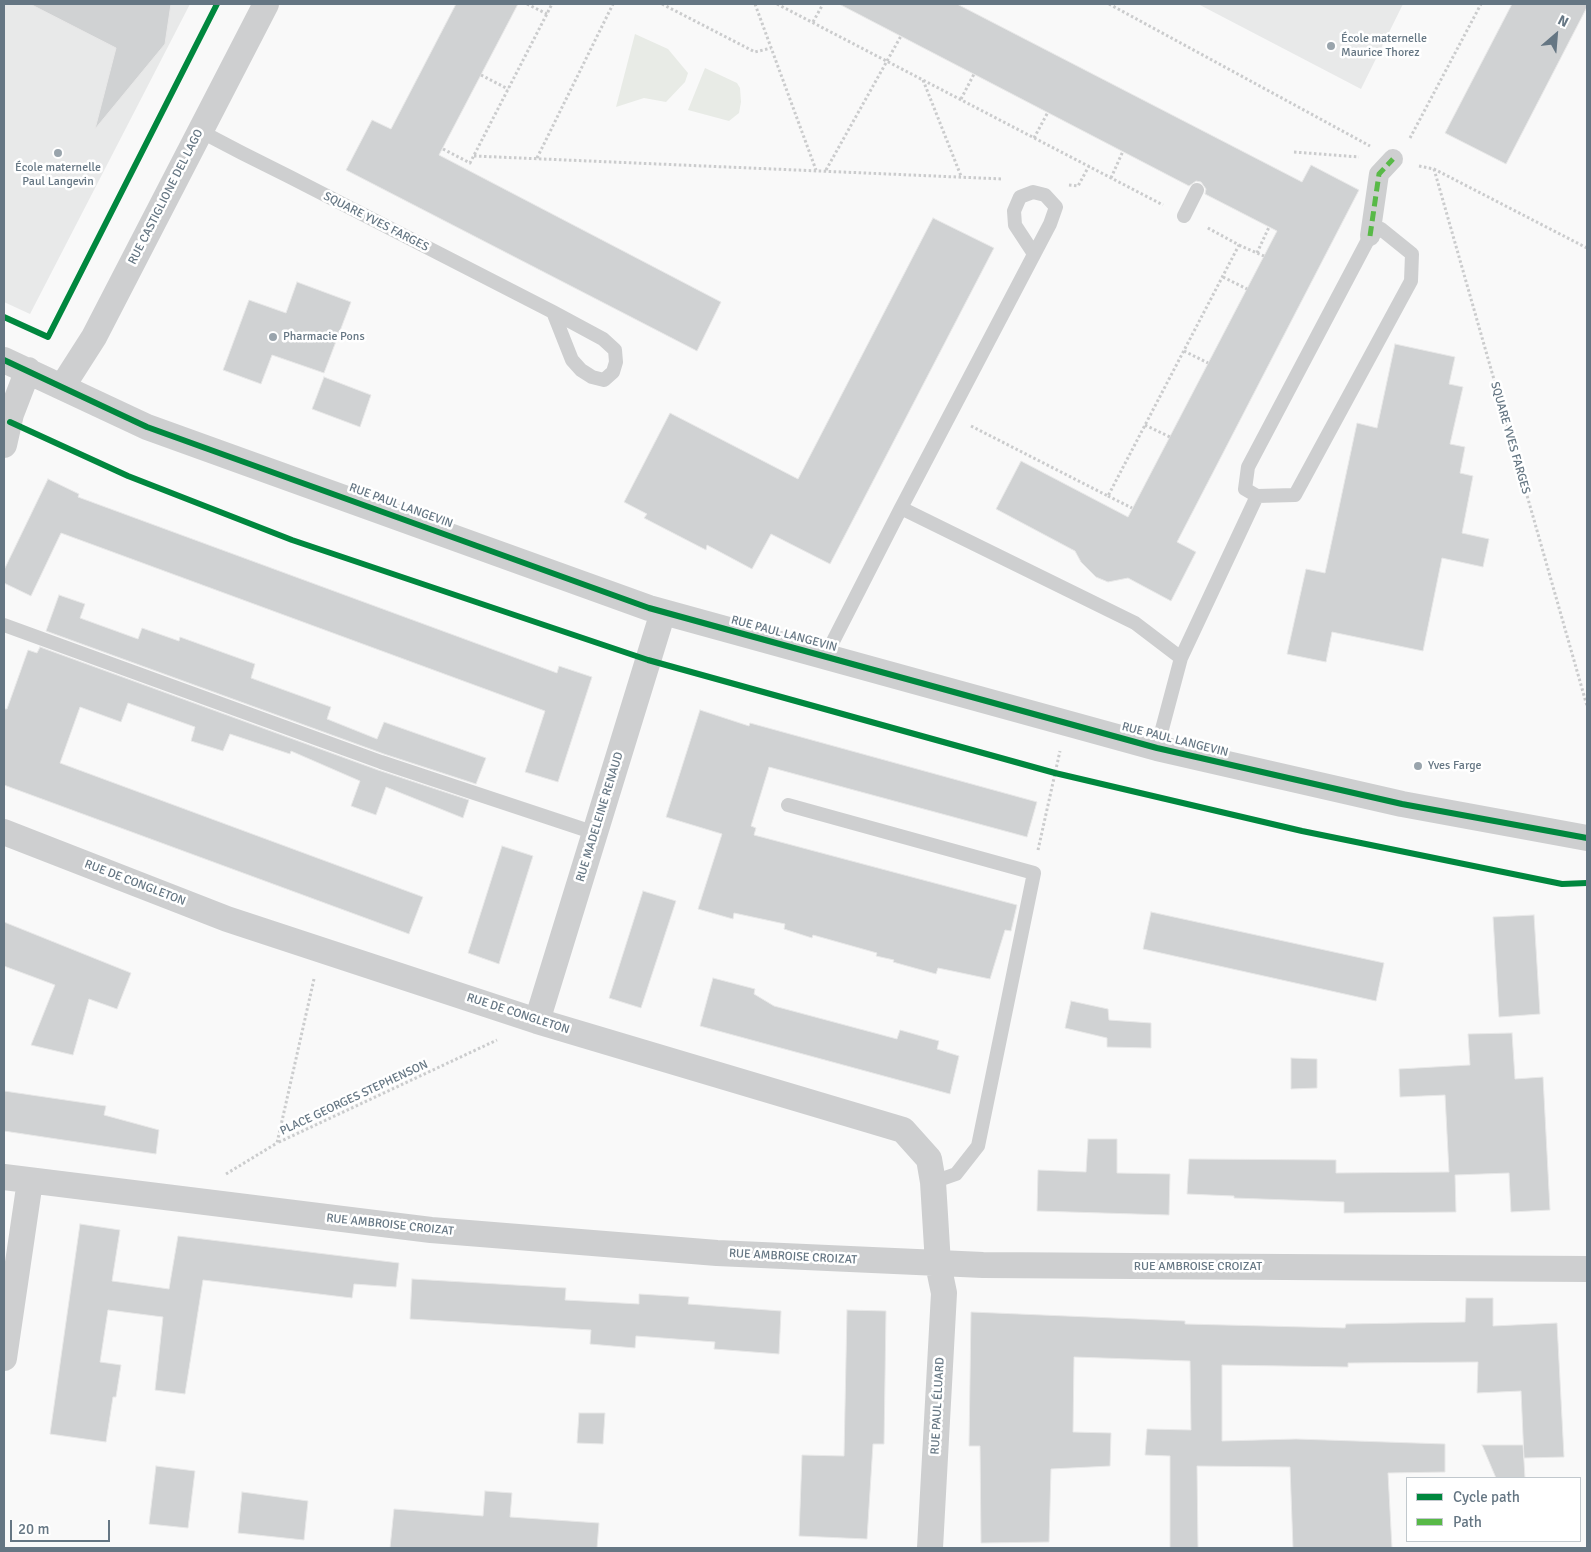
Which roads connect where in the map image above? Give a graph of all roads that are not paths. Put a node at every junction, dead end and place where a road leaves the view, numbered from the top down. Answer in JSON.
{"nodes":[{"id":1,"x":266,"y":4,"type":"edge"},
{"id":2,"x":200,"y":131,"type":"junction"},
{"id":3,"x":1393,"y":159,"type":"road end"},
{"id":4,"x":1197,"y":190,"type":"dead end"},
{"id":5,"x":1184,"y":216,"type":"dead end"},
{"id":6,"x":1370,"y":236,"type":"junction"},
{"id":7,"x":1034,"y":254,"type":"dead end"},
{"id":8,"x":553,"y":312,"type":"junction"},
{"id":9,"x":4,"y":360,"type":"edge"},
{"id":10,"x":28,"y":370,"type":"junction"},
{"id":11,"x":62,"y":387,"type":"junction"},
{"id":12,"x":4,"y":445,"type":"edge"},
{"id":13,"x":1257,"y":496,"type":"junction"},
{"id":14,"x":901,"y":508,"type":"junction"},
{"id":15,"x":663,"y":612,"type":"junction"},
{"id":16,"x":4,"y":625,"type":"edge"},
{"id":17,"x":825,"y":657,"type":"junction"},
{"id":18,"x":1180,"y":658,"type":"junction"},
{"id":19,"x":1157,"y":748,"type":"junction"},
{"id":20,"x":788,"y":805,"type":"dead end"},
{"id":21,"x":4,"y":832,"type":"edge"},
{"id":22,"x":595,"y":833,"type":"junction"},
{"id":23,"x":1587,"y":838,"type":"edge"},
{"id":24,"x":537,"y":1021,"type":"junction"},
{"id":25,"x":4,"y":1177,"type":"edge"},
{"id":26,"x":30,"y":1181,"type":"junction"},
{"id":27,"x":933,"y":1182,"type":"junction"},
{"id":28,"x":938,"y":1264,"type":"junction"},
{"id":29,"x":1587,"y":1269,"type":"edge"},
{"id":30,"x":4,"y":1358,"type":"edge"},
{"id":31,"x":930,"y":1548,"type":"edge"}],
"edges":[{"from":1,"to":2,"type":"street","name":"RUE CASTIGLIONE DEL LAGO"},
{"from":2,"to":8,"type":"lane","name":"SQUARE YVES FARGES"},
{"from":2,"to":11,"type":"street","name":"RUE CASTIGLIONE DEL LAGO"},
{"from":3,"to":6,"type":"street"},
{"from":4,"to":5,"type":"lane"},
{"from":6,"to":13,"type":"lane"},
{"from":6,"to":13,"type":"lane"},
{"from":7,"to":14,"type":"lane"},
{"from":8,"to":8,"type":"lane","name":"SQUARE YVES FARGES"},
{"from":9,"to":10,"type":"street","name":"RUE PAUL LANGEVIN"},
{"from":10,"to":11,"type":"street","name":"RUE PAUL LANGEVIN"},
{"from":10,"to":12,"type":"street"},
{"from":11,"to":15,"type":"street","name":"RUE PAUL LANGEVIN"},
{"from":13,"to":18,"type":"lane"},
{"from":14,"to":17,"type":"lane"},
{"from":14,"to":18,"type":"lane"},
{"from":15,"to":17,"type":"street","name":"RUE PAUL LANGEVIN"},
{"from":15,"to":22,"type":"street","name":"RUE MADELEINE RENAUD"},
{"from":16,"to":22,"type":"lane"},
{"from":17,"to":19,"type":"street","name":"RUE PAUL LANGEVIN"},
{"from":18,"to":19,"type":"lane"},
{"from":19,"to":23,"type":"street","name":"RUE PAUL LANGEVIN"},
{"from":20,"to":27,"type":"lane"},
{"from":21,"to":24,"type":"street","name":"RUE DE CONGLETON"},
{"from":22,"to":24,"type":"street","name":"RUE MADELEINE RENAUD"},
{"from":24,"to":27,"type":"street","name":"RUE DE CONGLETON"},
{"from":25,"to":26,"type":"street","name":"RUE AMBROISE CROIZAT"},
{"from":26,"to":28,"type":"street","name":"RUE AMBROISE CROIZAT"},
{"from":26,"to":30,"type":"street"},
{"from":27,"to":28,"type":"street","name":"RUE DE CONGLETON"},
{"from":28,"to":29,"type":"street","name":"RUE AMBROISE CROIZAT"},
{"from":28,"to":31,"type":"street","name":"RUE PAUL ÉLUARD"}]}
